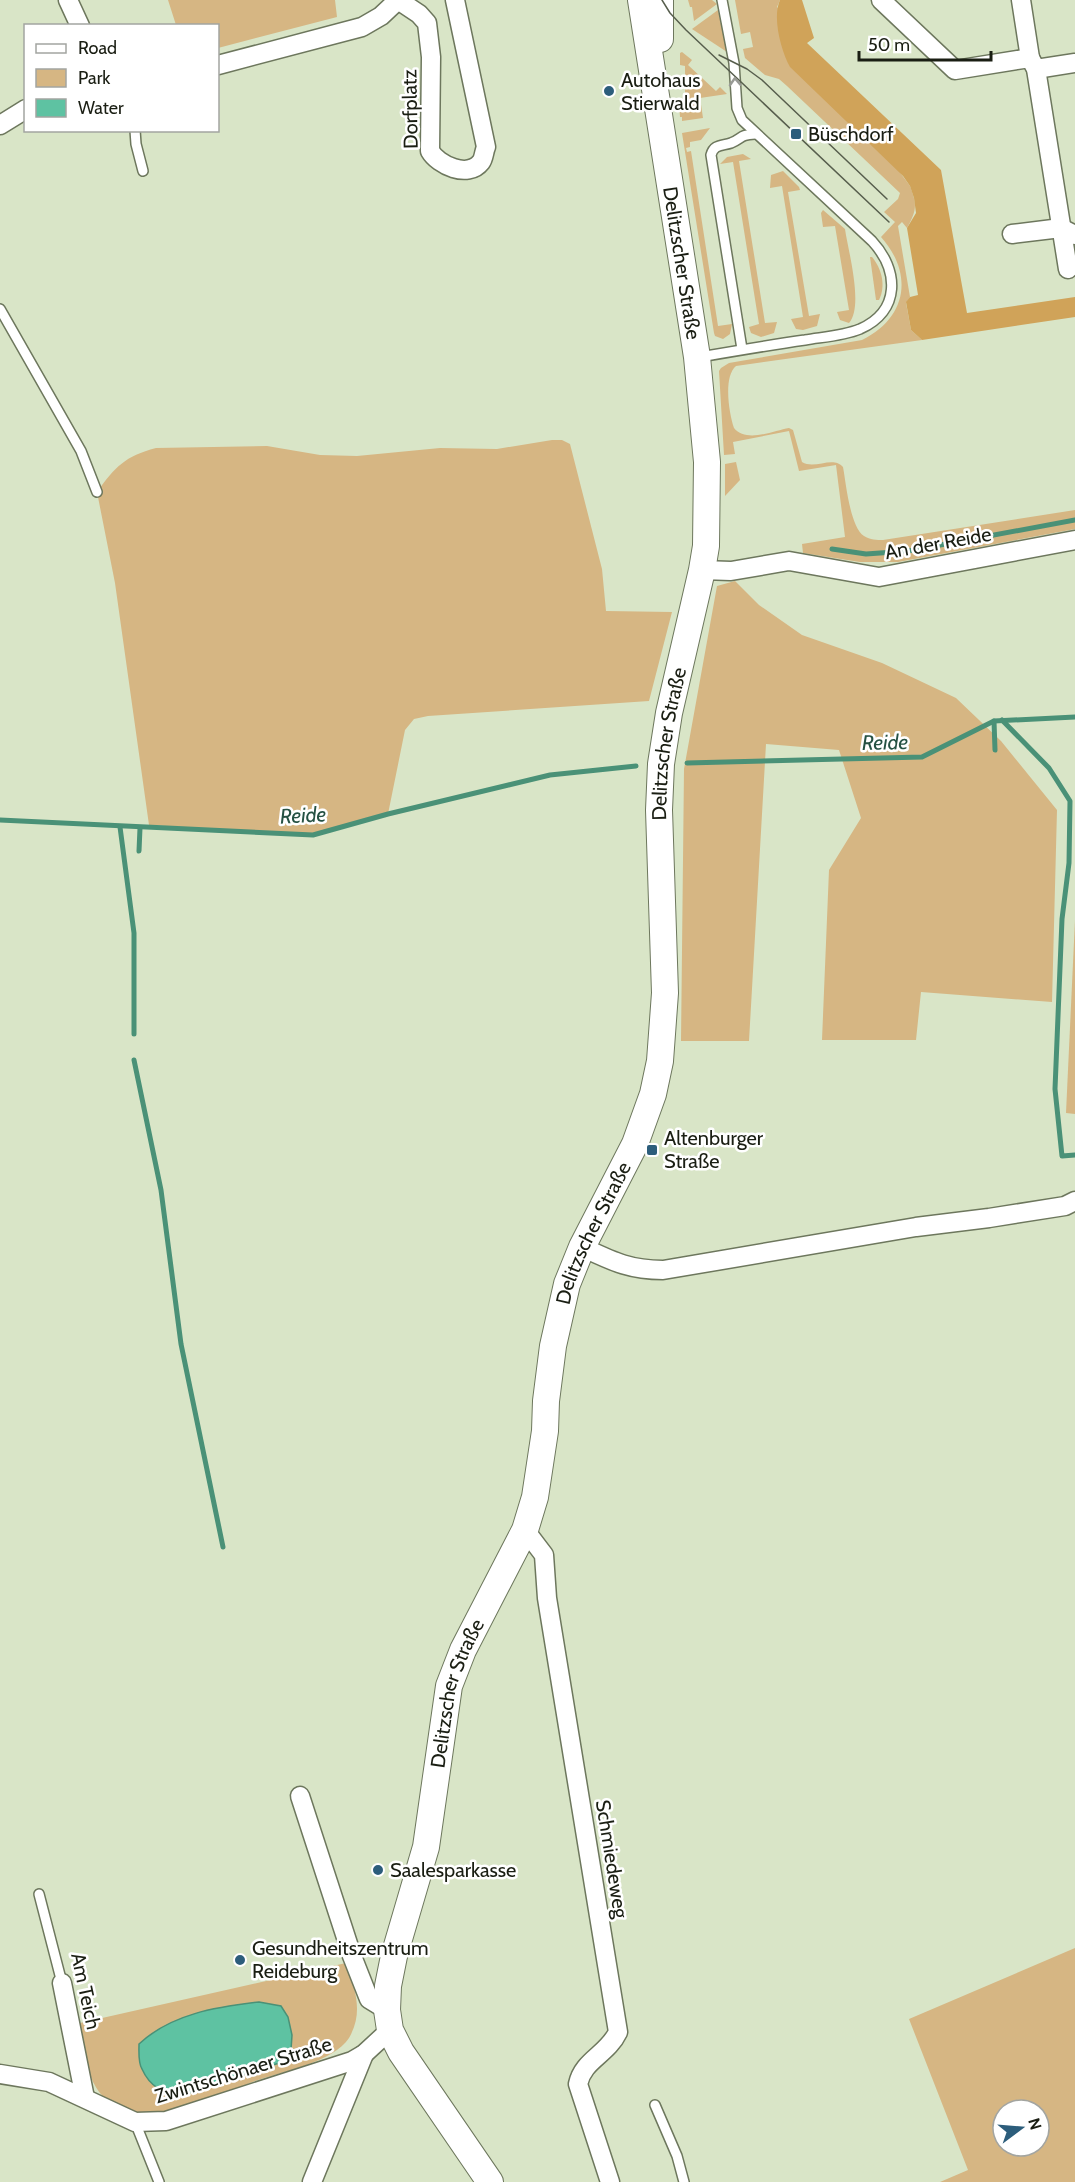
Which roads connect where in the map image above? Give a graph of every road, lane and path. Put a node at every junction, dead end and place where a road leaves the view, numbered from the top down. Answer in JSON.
{"nodes":[{"id":1,"x":68,"y":0,"type":"edge"},
{"id":2,"x":398,"y":0,"type":"edge"},
{"id":3,"x":455,"y":0,"type":"edge"},
{"id":4,"x":641,"y":0,"type":"edge"},
{"id":5,"x":660,"y":0,"type":"edge"},
{"id":6,"x":722,"y":0,"type":"edge"},
{"id":7,"x":881,"y":0,"type":"edge"},
{"id":8,"x":1021,"y":0,"type":"edge"},
{"id":9,"x":79,"y":24,"type":"edge"},
{"id":10,"x":1033,"y":63,"type":"junction"},
{"id":11,"x":1075,"y":63,"type":"edge"},
{"id":12,"x":219,"y":65,"type":"edge"},
{"id":13,"x":24,"y":110,"type":"edge"},
{"id":14,"x":741,"y":120,"type":"junction"},
{"id":15,"x":0,"y":125,"type":"edge"},
{"id":16,"x":135,"y":132,"type":"edge"},
{"id":17,"x":661,"y":132,"type":"junction"},
{"id":18,"x":755,"y":134,"type":"junction"},
{"id":19,"x":742,"y":135,"type":"junction"},
{"id":20,"x":143,"y":171,"type":"dead end"},
{"id":21,"x":1068,"y":232,"type":"edge"},
{"id":22,"x":1012,"y":234,"type":"dead end"},
{"id":23,"x":1068,"y":269,"type":"dead end"},
{"id":24,"x":0,"y":309,"type":"edge"},
{"id":25,"x":742,"y":349,"type":"junction"},
{"id":26,"x":697,"y":357,"type":"junction"},
{"id":27,"x":97,"y":492,"type":"dead end"},
{"id":28,"x":1075,"y":540,"type":"edge"},
{"id":29,"x":702,"y":570,"type":"junction"},
{"id":30,"x":1075,"y":1201,"type":"edge"},
{"id":31,"x":582,"y":1248,"type":"junction"},
{"id":32,"x":525,"y":1530,"type":"junction"},
{"id":33,"x":300,"y":1796,"type":"dead end"},
{"id":34,"x":39,"y":1894,"type":"dead end"},
{"id":35,"x":62,"y":1983,"type":"joint"},
{"id":36,"x":388,"y":2020,"type":"junction"},
{"id":37,"x":364,"y":2054,"type":"junction"},
{"id":38,"x":0,"y":2074,"type":"edge"},
{"id":39,"x":85,"y":2098,"type":"junction"},
{"id":40,"x":655,"y":2106,"type":"dead end"},
{"id":41,"x":135,"y":2122,"type":"junction"},
{"id":42,"x":159,"y":2182,"type":"edge"},
{"id":43,"x":312,"y":2182,"type":"edge"},
{"id":44,"x":489,"y":2182,"type":"edge"},
{"id":45,"x":610,"y":2182,"type":"edge"},
{"id":46,"x":684,"y":2182,"type":"edge"}],
"edges":[{"from":1,"to":9,"type":"street"},
{"from":2,"to":3,"type":"street","name":"Dorfplatz"},
{"from":2,"to":12,"type":"street"},
{"from":4,"to":17,"type":"main road","name":"Delitzscher Straße"},
{"from":5,"to":17,"type":"main road","name":"Delitzscher Straße"},
{"from":14,"to":6,"type":"lane","one_way":true},
{"from":7,"to":10,"type":"street"},
{"from":8,"to":10,"type":"street"},
{"from":10,"to":11,"type":"street"},
{"from":10,"to":21,"type":"street"},
{"from":13,"to":15,"type":"street"},
{"from":14,"to":18,"type":"lane"},
{"from":14,"to":19,"type":"lane"},
{"from":16,"to":20,"type":"lane"},
{"from":17,"to":26,"type":"main road","name":"Delitzscher Straße"},
{"from":18,"to":19,"type":"lane"},
{"from":18,"to":25,"type":"lane"},
{"from":19,"to":25,"type":"lane"},
{"from":21,"to":22,"type":"street"},
{"from":21,"to":23,"type":"street"},
{"from":24,"to":27,"type":"lane"},
{"from":25,"to":26,"type":"lane"},
{"from":26,"to":29,"type":"main road","name":"Delitzscher Straße"},
{"from":28,"to":29,"type":"street","name":"An der Reide"},
{"from":29,"to":31,"type":"main road","name":"Delitzscher Straße"},
{"from":30,"to":31,"type":"street"},
{"from":31,"to":32,"type":"main road","name":"Delitzscher Straße"},
{"from":32,"to":36,"type":"main road","name":"Delitzscher Straße"},
{"from":32,"to":45,"type":"street","name":"Schmiedeweg"},
{"from":33,"to":36,"type":"street"},
{"from":34,"to":35,"type":"lane","name":"Am Teich"},
{"from":35,"to":39,"type":"street","name":"Am Teich"},
{"from":36,"to":37,"type":"street","name":"Zwintschönaer Straße"},
{"from":36,"to":44,"type":"main road"},
{"from":37,"to":41,"type":"street","name":"Zwintschönaer Straße"},
{"from":37,"to":43,"type":"street"},
{"from":38,"to":39,"type":"street","name":"Zwintschönaer Straße"},
{"from":39,"to":41,"type":"street","name":"Zwintschönaer Straße"},
{"from":40,"to":46,"type":"lane"},
{"from":41,"to":42,"type":"lane"}]}
